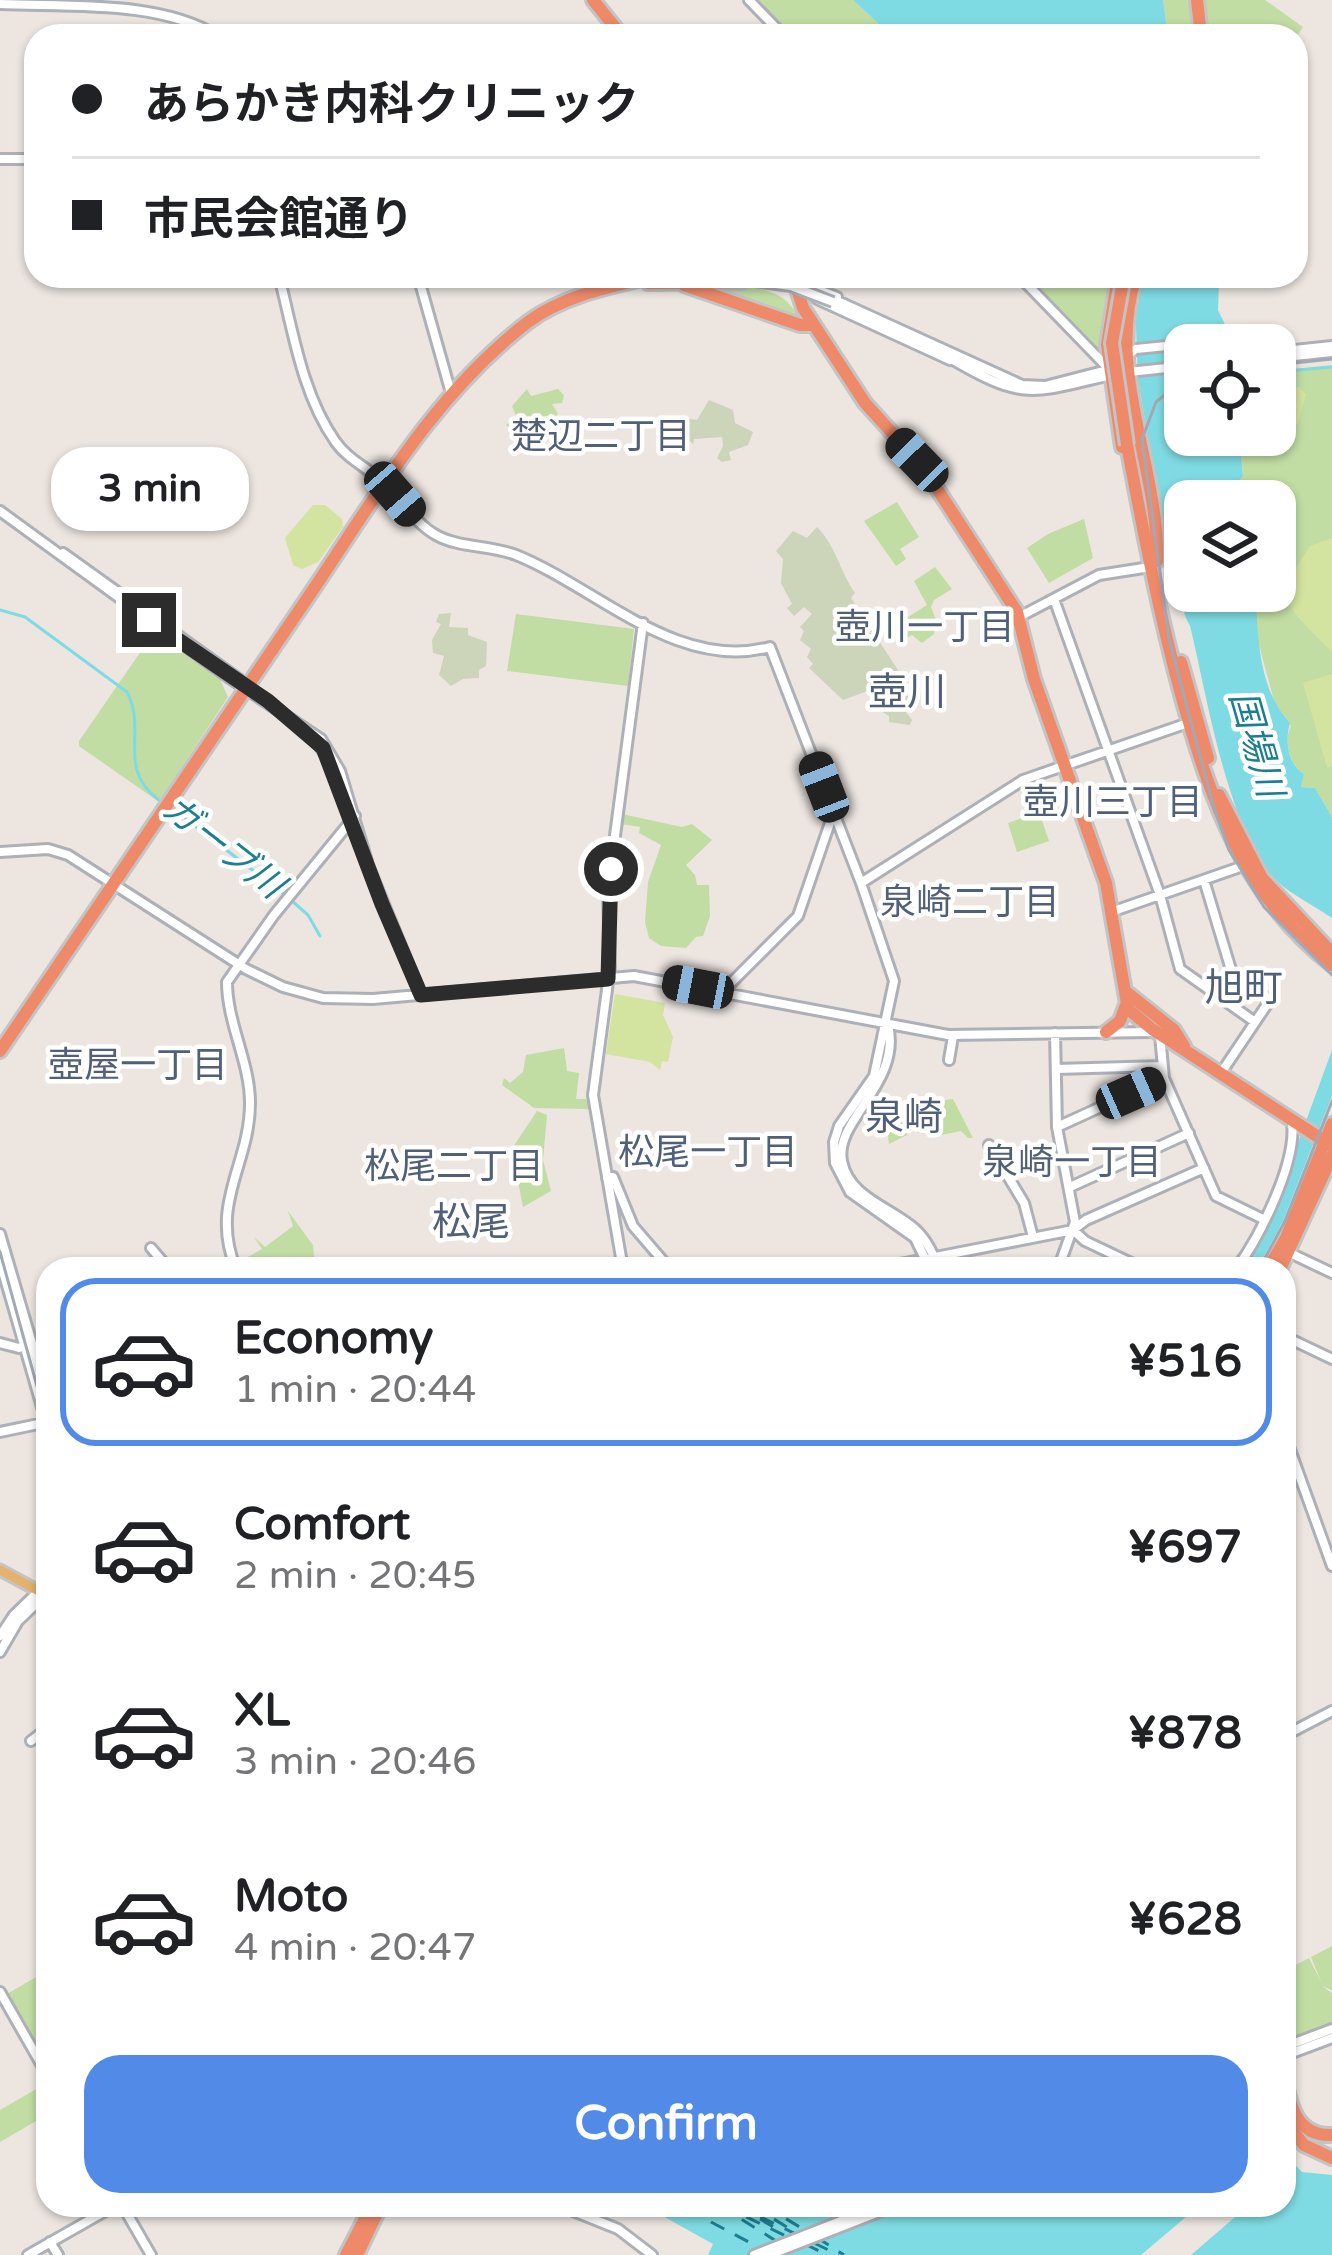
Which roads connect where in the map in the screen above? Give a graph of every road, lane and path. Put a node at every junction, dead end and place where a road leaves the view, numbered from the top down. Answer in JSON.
{"nodes":[{"id":1,"x":593,"y":0,"type":"edge"},
{"id":2,"x":749,"y":0,"type":"edge"},
{"id":3,"x":0,"y":4,"type":"edge"},
{"id":4,"x":197,"y":24,"type":"edge"},
{"id":5,"x":612,"y":24,"type":"edge"},
{"id":6,"x":772,"y":24,"type":"edge"},
{"id":7,"x":282,"y":288,"type":"edge"},
{"id":8,"x":421,"y":288,"type":"edge"},
{"id":9,"x":614,"y":288,"type":"edge"},
{"id":10,"x":707,"y":288,"type":"edge"},
{"id":11,"x":797,"y":288,"type":"edge"},
{"id":12,"x":801,"y":288,"type":"edge"},
{"id":13,"x":805,"y":288,"type":"edge"},
{"id":14,"x":807,"y":288,"type":"edge"},
{"id":15,"x":1030,"y":288,"type":"edge"},
{"id":16,"x":1121,"y":288,"type":"edge"},
{"id":17,"x":1126,"y":288,"type":"edge"},
{"id":18,"x":1127,"y":288,"type":"edge"},
{"id":19,"x":830,"y":301,"type":"junction"},
{"id":20,"x":813,"y":324,"type":"junction"},
{"id":21,"x":1332,"y":349,"type":"edge"},
{"id":22,"x":1296,"y":353,"type":"edge"},
{"id":23,"x":1164,"y":355,"type":"edge"},
{"id":24,"x":957,"y":360,"type":"junction"},
{"id":25,"x":1131,"y":362,"type":"junction"},
{"id":26,"x":1164,"y":364,"type":"edge"},
{"id":27,"x":1110,"y":372,"type":"junction"},
{"id":28,"x":453,"y":394,"type":"junction"},
{"id":29,"x":385,"y":484,"type":"junction"},
{"id":30,"x":0,"y":511,"type":"edge"},
{"id":31,"x":1152,"y":564,"type":"junction"},
{"id":32,"x":1054,"y":598,"type":"junction"},
{"id":33,"x":1019,"y":617,"type":"junction"},
{"id":34,"x":643,"y":623,"type":"junction"},
{"id":35,"x":245,"y":686,"type":"junction"},
{"id":36,"x":1193,"y":721,"type":"junction"},
{"id":37,"x":1108,"y":750,"type":"junction"},
{"id":38,"x":1065,"y":765,"type":"junction"},
{"id":39,"x":834,"y":813,"type":"junction"},
{"id":40,"x":353,"y":818,"type":"junction"},
{"id":41,"x":0,"y":852,"type":"edge"},
{"id":42,"x":1248,"y":864,"type":"junction"},
{"id":43,"x":1204,"y":880,"type":"junction"},
{"id":44,"x":114,"y":884,"type":"junction"},
{"id":45,"x":861,"y":884,"type":"junction"},
{"id":46,"x":1160,"y":895,"type":"junction"},
{"id":47,"x":1111,"y":912,"type":"junction"},
{"id":48,"x":1332,"y":953,"type":"edge"},
{"id":49,"x":236,"y":964,"type":"junction"},
{"id":50,"x":1332,"y":965,"type":"edge"},
{"id":51,"x":608,"y":979,"type":"junction"},
{"id":52,"x":728,"y":993,"type":"junction"},
{"id":53,"x":421,"y":995,"type":"junction"},
{"id":54,"x":1126,"y":996,"type":"junction"},
{"id":55,"x":1141,"y":1006,"type":"junction"},
{"id":56,"x":1255,"y":1022,"type":"junction"},
{"id":57,"x":888,"y":1024,"type":"junction"},
{"id":58,"x":1150,"y":1031,"type":"junction"},
{"id":59,"x":1106,"y":1032,"type":"junction"},
{"id":60,"x":1055,"y":1033,"type":"junction"},
{"id":61,"x":953,"y":1036,"type":"junction"},
{"id":62,"x":1184,"y":1046,"type":"junction"},
{"id":63,"x":0,"y":1051,"type":"edge"},
{"id":64,"x":949,"y":1060,"type":"dead end"},
{"id":65,"x":1162,"y":1064,"type":"junction"},
{"id":66,"x":1056,"y":1069,"type":"junction"},
{"id":67,"x":1221,"y":1073,"type":"junction"},
{"id":68,"x":1164,"y":1078,"type":"junction"},
{"id":69,"x":1297,"y":1124,"type":"junction"},
{"id":70,"x":1332,"y":1124,"type":"edge"},
{"id":71,"x":1057,"y":1127,"type":"junction"},
{"id":72,"x":1189,"y":1133,"type":"junction"},
{"id":73,"x":1324,"y":1142,"type":"edge"},
{"id":74,"x":989,"y":1145,"type":"dead end"},
{"id":75,"x":1332,"y":1156,"type":"edge"},
{"id":76,"x":1204,"y":1168,"type":"junction"},
{"id":77,"x":1069,"y":1188,"type":"junction"},
{"id":78,"x":618,"y":1209,"type":"junction"},
{"id":79,"x":1265,"y":1220,"type":"junction"},
{"id":80,"x":1072,"y":1230,"type":"junction"},
{"id":81,"x":0,"y":1234,"type":"edge"},
{"id":82,"x":1034,"y":1238,"type":"junction"},
{"id":83,"x":151,"y":1248,"type":"dead end"},
{"id":84,"x":1289,"y":1253,"type":"junction"},
{"id":85,"x":159,"y":1257,"type":"edge"},
{"id":86,"x":232,"y":1257,"type":"edge"},
{"id":87,"x":622,"y":1257,"type":"edge"},
{"id":88,"x":659,"y":1257,"type":"edge"},
{"id":89,"x":929,"y":1257,"type":"edge"},
{"id":90,"x":956,"y":1257,"type":"edge"},
{"id":91,"x":1062,"y":1257,"type":"edge"},
{"id":92,"x":1118,"y":1257,"type":"edge"},
{"id":93,"x":1243,"y":1257,"type":"edge"},
{"id":94,"x":1275,"y":1257,"type":"edge"},
{"id":95,"x":1287,"y":1257,"type":"edge"},
{"id":96,"x":0,"y":1261,"type":"edge"},
{"id":97,"x":1332,"y":1273,"type":"edge"},
{"id":98,"x":1296,"y":1342,"type":"edge"},
{"id":99,"x":0,"y":1343,"type":"edge"},
{"id":100,"x":28,"y":1345,"type":"junction"},
{"id":101,"x":1332,"y":1359,"type":"edge"},
{"id":102,"x":36,"y":1366,"type":"edge"},
{"id":103,"x":36,"y":1390,"type":"edge"},
{"id":104,"x":36,"y":1425,"type":"edge"},
{"id":105,"x":0,"y":1432,"type":"edge"},
{"id":106,"x":1296,"y":1466,"type":"edge"},
{"id":107,"x":1332,"y":1566,"type":"edge"},
{"id":108,"x":0,"y":1570,"type":"edge"},
{"id":109,"x":36,"y":1586,"type":"edge"},
{"id":110,"x":36,"y":1601,"type":"edge"},
{"id":111,"x":36,"y":1602,"type":"edge"},
{"id":112,"x":0,"y":1636,"type":"edge"},
{"id":113,"x":0,"y":1652,"type":"edge"},
{"id":114,"x":1332,"y":1711,"type":"edge"},
{"id":115,"x":1296,"y":1730,"type":"edge"},
{"id":116,"x":36,"y":1737,"type":"edge"},
{"id":117,"x":31,"y":1741,"type":"dead end"},
{"id":118,"x":0,"y":1992,"type":"edge"},
{"id":119,"x":1332,"y":2034,"type":"edge"},
{"id":120,"x":1296,"y":2047,"type":"edge"},
{"id":121,"x":36,"y":2055,"type":"edge"},
{"id":122,"x":1296,"y":2113,"type":"edge"},
{"id":123,"x":1296,"y":2134,"type":"edge"},
{"id":124,"x":1332,"y":2135,"type":"edge"},
{"id":125,"x":1332,"y":2158,"type":"edge"},
{"id":126,"x":97,"y":2217,"type":"edge"},
{"id":127,"x":127,"y":2217,"type":"edge"},
{"id":128,"x":366,"y":2217,"type":"edge"},
{"id":129,"x":375,"y":2217,"type":"edge"},
{"id":130,"x":585,"y":2217,"type":"edge"},
{"id":131,"x":851,"y":2217,"type":"edge"},
{"id":132,"x":866,"y":2217,"type":"edge"},
{"id":133,"x":50,"y":2242,"type":"junction"},
{"id":134,"x":28,"y":2255,"type":"edge"},
{"id":135,"x":58,"y":2255,"type":"edge"},
{"id":136,"x":151,"y":2255,"type":"edge"},
{"id":137,"x":346,"y":2255,"type":"edge"},
{"id":138,"x":357,"y":2255,"type":"edge"},
{"id":139,"x":649,"y":2255,"type":"edge"},
{"id":140,"x":754,"y":2255,"type":"edge"},
{"id":141,"x":769,"y":2255,"type":"edge"}],
"edges":[{"from":1,"to":5,"type":"highway"},
{"from":2,"to":6,"type":"street"},
{"from":3,"to":4,"type":"street"},
{"from":7,"to":29,"type":"street"},
{"from":8,"to":28,"type":"street"},
{"from":9,"to":28,"type":"highway"},
{"from":10,"to":20,"type":"highway"},
{"from":11,"to":20,"type":"highway"},
{"from":12,"to":19,"type":"street","bridge":true},
{"from":13,"to":19,"type":"street"},
{"from":14,"to":24,"type":"street"},
{"from":15,"to":27,"type":"street"},
{"from":16,"to":27,"type":"highway","bridge":true},
{"from":17,"to":31,"type":"highway","bridge":true},
{"from":18,"to":25,"type":"highway"},
{"from":19,"to":20,"type":"street"},
{"from":19,"to":24,"type":"street"},
{"from":20,"to":33,"type":"highway"},
{"from":21,"to":22,"type":"street"},
{"from":23,"to":25,"type":"street"},
{"from":24,"to":27,"type":"street"},
{"from":25,"to":26,"type":"street"},
{"from":25,"to":27,"type":"street"},
{"from":25,"to":31,"type":"highway"},
{"from":27,"to":31,"type":"highway"},
{"from":28,"to":29,"type":"highway"},
{"from":29,"to":34,"type":"street"},
{"from":29,"to":35,"type":"highway"},
{"from":30,"to":35,"type":"street"},
{"from":31,"to":32,"type":"street"},
{"from":31,"to":36,"type":"highway"},
{"from":32,"to":33,"type":"street"},
{"from":32,"to":37,"type":"street"},
{"from":33,"to":38,"type":"highway"},
{"from":34,"to":39,"type":"street"},
{"from":34,"to":51,"type":"street"},
{"from":35,"to":40,"type":"street"},
{"from":35,"to":44,"type":"highway"},
{"from":36,"to":37,"type":"street"},
{"from":36,"to":42,"type":"highway"},
{"from":37,"to":38,"type":"street"},
{"from":37,"to":46,"type":"street"},
{"from":38,"to":45,"type":"street"},
{"from":38,"to":47,"type":"highway"},
{"from":39,"to":45,"type":"street"},
{"from":39,"to":52,"type":"street"},
{"from":40,"to":49,"type":"street"},
{"from":40,"to":53,"type":"street"},
{"from":41,"to":44,"type":"street"},
{"from":42,"to":43,"type":"street"},
{"from":42,"to":48,"type":"highway"},
{"from":42,"to":50,"type":"highway"},
{"from":43,"to":46,"type":"street"},
{"from":43,"to":56,"type":"street"},
{"from":44,"to":49,"type":"street"},
{"from":44,"to":63,"type":"highway"},
{"from":45,"to":57,"type":"street"},
{"from":46,"to":47,"type":"street"},
{"from":46,"to":56,"type":"street"},
{"from":47,"to":54,"type":"highway"},
{"from":49,"to":53,"type":"street"},
{"from":49,"to":86,"type":"street"},
{"from":51,"to":52,"type":"street"},
{"from":51,"to":53,"type":"street"},
{"from":51,"to":78,"type":"street"},
{"from":52,"to":57,"type":"street"},
{"from":54,"to":55,"type":"highway"},
{"from":54,"to":58,"type":"highway"},
{"from":54,"to":59,"type":"highway"},
{"from":55,"to":58,"type":"street"},
{"from":55,"to":62,"type":"highway"},
{"from":56,"to":67,"type":"street"},
{"from":57,"to":61,"type":"street"},
{"from":57,"to":89,"type":"street"},
{"from":58,"to":59,"type":"street"},
{"from":58,"to":62,"type":"highway"},
{"from":58,"to":65,"type":"street"},
{"from":59,"to":60,"type":"street"},
{"from":60,"to":61,"type":"street"},
{"from":60,"to":66,"type":"street"},
{"from":61,"to":64,"type":"street"},
{"from":62,"to":65,"type":"street"},
{"from":62,"to":67,"type":"highway"},
{"from":65,"to":66,"type":"street"},
{"from":65,"to":68,"type":"street"},
{"from":66,"to":71,"type":"street"},
{"from":67,"to":69,"type":"highway"},
{"from":68,"to":71,"type":"street"},
{"from":68,"to":72,"type":"street"},
{"from":69,"to":73,"type":"highway"},
{"from":69,"to":79,"type":"street"},
{"from":70,"to":73,"type":"highway"},
{"from":71,"to":77,"type":"street"},
{"from":72,"to":76,"type":"street"},
{"from":72,"to":77,"type":"street"},
{"from":73,"to":94,"type":"highway"},
{"from":74,"to":82,"type":"street"},
{"from":75,"to":84,"type":"highway"},
{"from":76,"to":79,"type":"street"},
{"from":76,"to":80,"type":"street"},
{"from":77,"to":80,"type":"street"},
{"from":78,"to":87,"type":"street"},
{"from":78,"to":88,"type":"street"},
{"from":79,"to":93,"type":"street"},
{"from":80,"to":82,"type":"street"},
{"from":80,"to":91,"type":"street"},
{"from":80,"to":92,"type":"street"},
{"from":81,"to":100,"type":"street"},
{"from":82,"to":90,"type":"street"},
{"from":83,"to":85,"type":"street"},
{"from":84,"to":95,"type":"highway"},
{"from":84,"to":97,"type":"street"},
{"from":96,"to":100,"type":"street"},
{"from":98,"to":101,"type":"street"},
{"from":99,"to":100,"type":"street"},
{"from":100,"to":102,"type":"street"},
{"from":100,"to":103,"type":"street"},
{"from":104,"to":105,"type":"street"},
{"from":106,"to":107,"type":"street"},
{"from":108,"to":109,"type":"main road"},
{"from":110,"to":112,"type":"street"},
{"from":111,"to":113,"type":"street"},
{"from":114,"to":115,"type":"street"},
{"from":116,"to":117,"type":"street"},
{"from":118,"to":121,"type":"street"},
{"from":119,"to":120,"type":"street"},
{"from":122,"to":124,"type":"highway"},
{"from":123,"to":125,"type":"highway"},
{"from":126,"to":133,"type":"street"},
{"from":127,"to":136,"type":"street"},
{"from":128,"to":137,"type":"highway"},
{"from":129,"to":138,"type":"highway"},
{"from":130,"to":139,"type":"street"},
{"from":131,"to":140,"type":"street"},
{"from":132,"to":141,"type":"street"},
{"from":133,"to":134,"type":"street"},
{"from":133,"to":135,"type":"street"}]}
